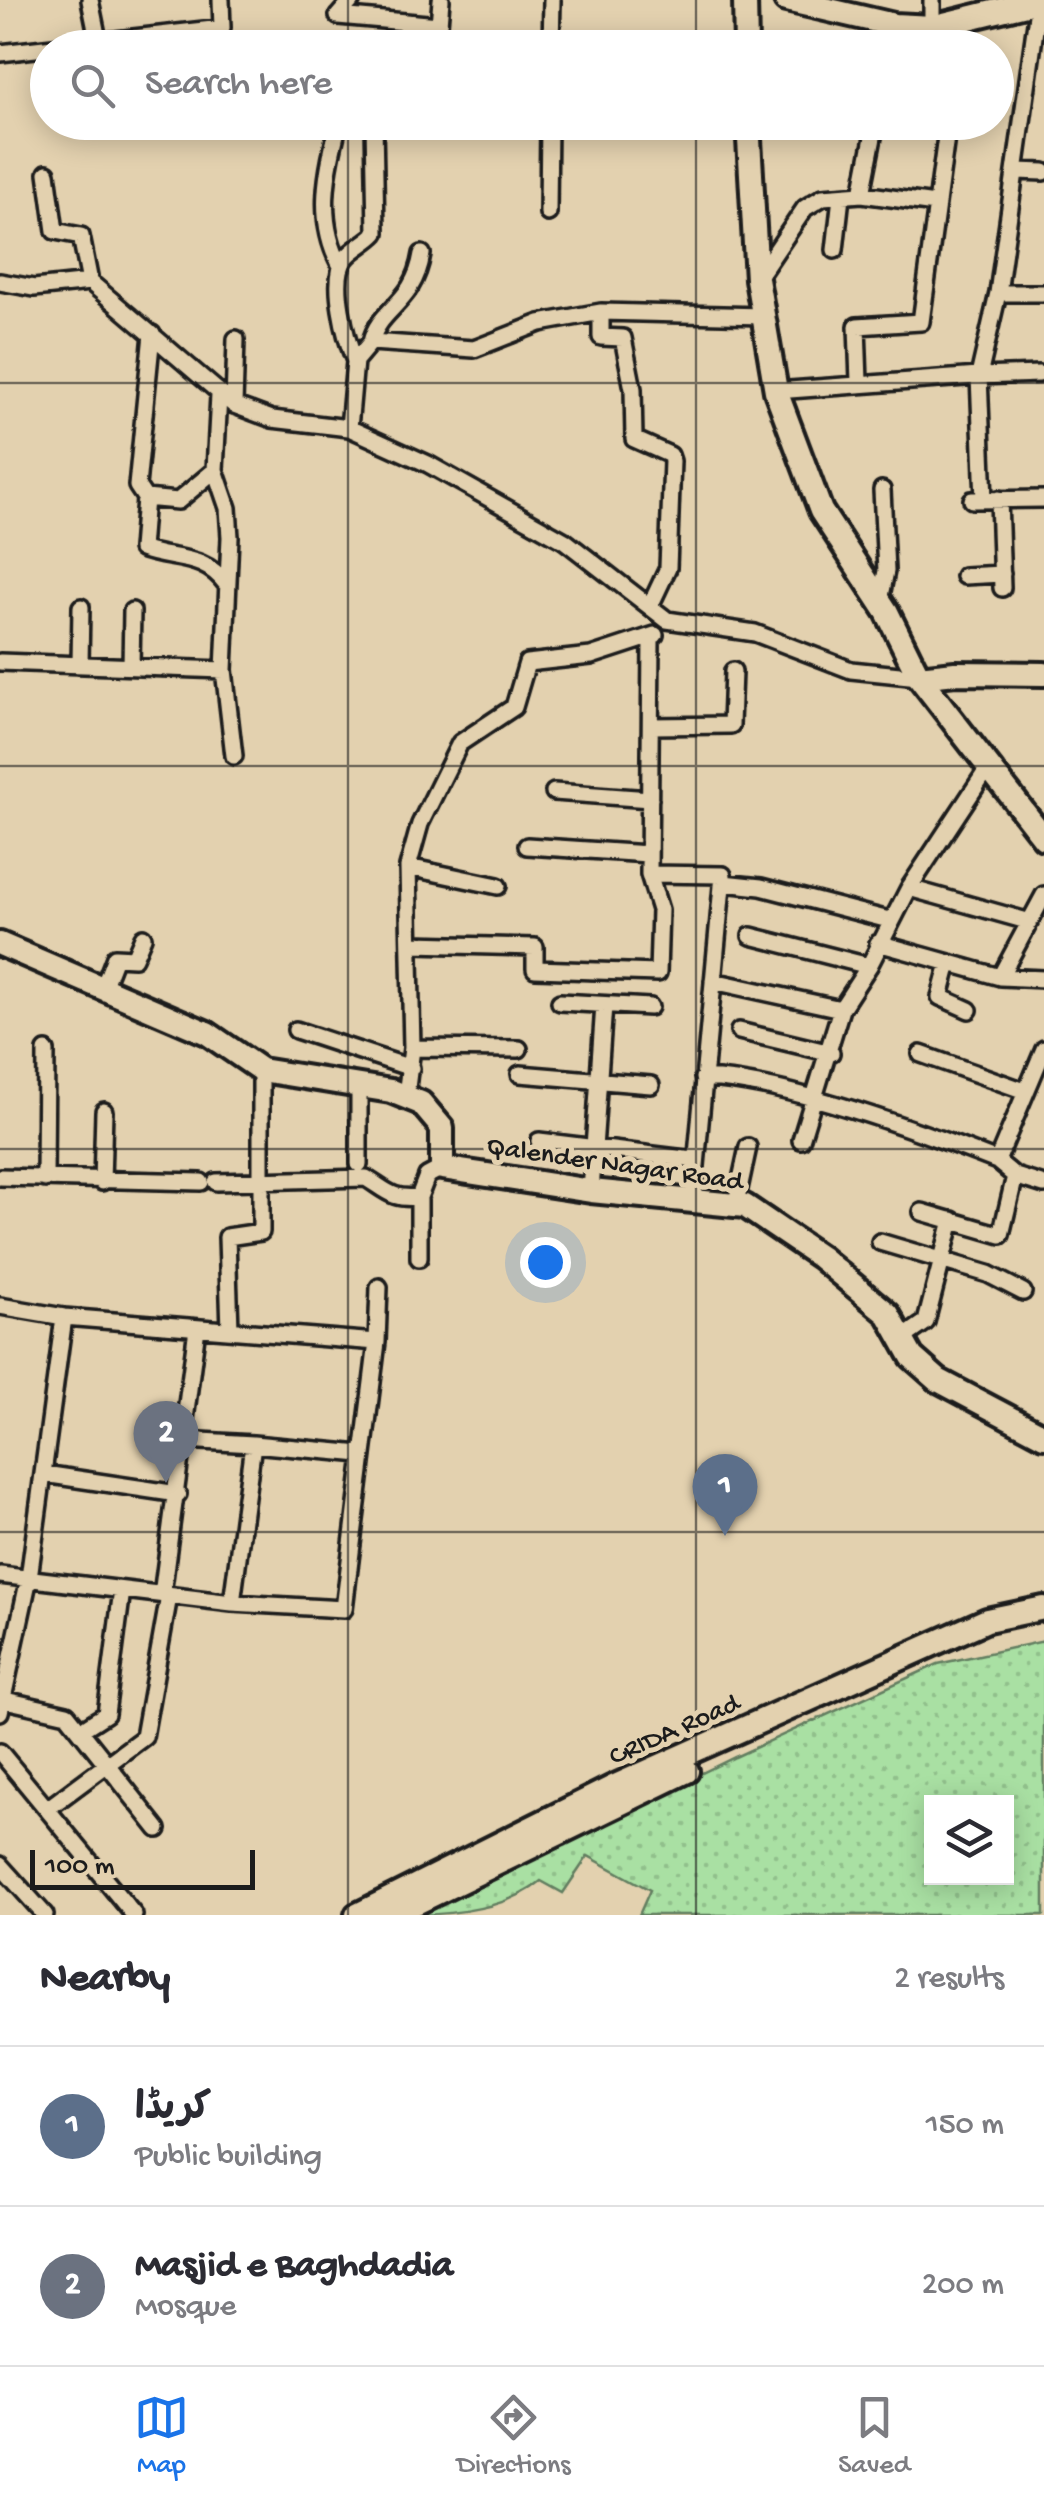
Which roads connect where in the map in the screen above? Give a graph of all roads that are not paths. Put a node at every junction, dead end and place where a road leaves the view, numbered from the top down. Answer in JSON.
{"nodes":[{"id":1,"x":90,"y":0,"type":"edge"},
{"id":2,"x":221,"y":0,"type":"edge"},
{"id":3,"x":352,"y":0,"type":"edge"},
{"id":4,"x":441,"y":0,"type":"edge"},
{"id":5,"x":552,"y":0,"type":"edge"},
{"id":6,"x":745,"y":0,"type":"edge"},
{"id":7,"x":786,"y":0,"type":"edge"},
{"id":8,"x":932,"y":0,"type":"edge"},
{"id":9,"x":1040,"y":0,"type":"edge"},
{"id":10,"x":965,"y":20,"type":"junction"},
{"id":11,"x":932,"y":27,"type":"junction"},
{"id":12,"x":96,"y":30,"type":"edge"},
{"id":13,"x":201,"y":30,"type":"edge"},
{"id":14,"x":551,"y":30,"type":"edge"},
{"id":15,"x":746,"y":30,"type":"edge"},
{"id":16,"x":874,"y":30,"type":"edge"},
{"id":17,"x":919,"y":30,"type":"edge"},
{"id":18,"x":963,"y":30,"type":"edge"},
{"id":19,"x":30,"y":49,"type":"edge"},
{"id":20,"x":0,"y":53,"type":"edge"},
{"id":21,"x":1037,"y":85,"type":"edge"},
{"id":22,"x":333,"y":140,"type":"edge"},
{"id":23,"x":375,"y":140,"type":"edge"},
{"id":24,"x":550,"y":140,"type":"edge"},
{"id":25,"x":749,"y":140,"type":"edge"},
{"id":26,"x":872,"y":140,"type":"edge"},
{"id":27,"x":945,"y":140,"type":"edge"},
{"id":28,"x":46,"y":172,"type":"dead end"},
{"id":29,"x":1017,"y":172,"type":"junction"},
{"id":30,"x":1044,"y":172,"type":"edge"},
{"id":31,"x":862,"y":194,"type":"junction"},
{"id":32,"x":840,"y":198,"type":"junction"},
{"id":33,"x":935,"y":204,"type":"junction"},
{"id":34,"x":548,"y":213,"type":"dead end"},
{"id":35,"x":835,"y":250,"type":"dead end"},
{"id":36,"x":422,"y":254,"type":"dead end"},
{"id":37,"x":341,"y":266,"type":"junction"},
{"id":38,"x":757,"y":278,"type":"junction"},
{"id":39,"x":0,"y":282,"type":"edge"},
{"id":40,"x":90,"y":282,"type":"junction"},
{"id":41,"x":1044,"y":292,"type":"edge"},
{"id":42,"x":998,"y":293,"type":"junction"},
{"id":43,"x":601,"y":312,"type":"junction"},
{"id":44,"x":763,"y":316,"type":"junction"},
{"id":45,"x":152,"y":334,"type":"junction"},
{"id":46,"x":236,"y":339,"type":"dead end"},
{"id":47,"x":372,"y":342,"type":"junction"},
{"id":48,"x":355,"y":361,"type":"junction"},
{"id":49,"x":1039,"y":374,"type":"dead end"},
{"id":50,"x":979,"y":376,"type":"junction"},
{"id":51,"x":859,"y":382,"type":"junction"},
{"id":52,"x":776,"y":391,"type":"junction"},
{"id":53,"x":219,"y":395,"type":"junction"},
{"id":54,"x":234,"y":405,"type":"junction"},
{"id":55,"x":349,"y":428,"type":"junction"},
{"id":56,"x":215,"y":470,"type":"junction"},
{"id":57,"x":882,"y":490,"type":"dead end"},
{"id":58,"x":145,"y":498,"type":"junction"},
{"id":59,"x":1044,"y":499,"type":"edge"},
{"id":60,"x":985,"y":500,"type":"junction"},
{"id":61,"x":964,"y":576,"type":"dead end"},
{"id":62,"x":226,"y":584,"type":"junction"},
{"id":63,"x":880,"y":601,"type":"junction"},
{"id":64,"x":651,"y":604,"type":"junction"},
{"id":65,"x":81,"y":606,"type":"dead end"},
{"id":66,"x":132,"y":611,"type":"dead end"},
{"id":67,"x":667,"y":620,"type":"junction"},
{"id":68,"x":651,"y":640,"type":"junction"},
{"id":69,"x":0,"y":662,"type":"edge"},
{"id":70,"x":80,"y":664,"type":"junction"},
{"id":71,"x":131,"y":666,"type":"junction"},
{"id":72,"x":224,"y":670,"type":"junction"},
{"id":73,"x":732,"y":670,"type":"dead end"},
{"id":74,"x":1044,"y":674,"type":"edge"},
{"id":75,"x":919,"y":678,"type":"junction"},
{"id":76,"x":652,"y":726,"type":"junction"},
{"id":77,"x":234,"y":756,"type":"dead end"},
{"id":78,"x":988,"y":768,"type":"junction"},
{"id":79,"x":554,"y":792,"type":"dead end"},
{"id":80,"x":650,"y":800,"type":"junction"},
{"id":81,"x":1044,"y":838,"type":"edge"},
{"id":82,"x":526,"y":846,"type":"dead end"},
{"id":83,"x":648,"y":854,"type":"junction"},
{"id":84,"x":408,"y":867,"type":"junction"},
{"id":85,"x":649,"y":874,"type":"junction"},
{"id":86,"x":723,"y":883,"type":"junction"},
{"id":87,"x":498,"y":886,"type":"dead end"},
{"id":88,"x":909,"y":888,"type":"junction"},
{"id":89,"x":1044,"y":895,"type":"edge"},
{"id":90,"x":890,"y":920,"type":"junction"},
{"id":91,"x":1026,"y":922,"type":"junction"},
{"id":92,"x":751,"y":936,"type":"dead end"},
{"id":93,"x":143,"y":937,"type":"dead end"},
{"id":94,"x":878,"y":943,"type":"junction"},
{"id":95,"x":0,"y":944,"type":"edge"},
{"id":96,"x":412,"y":944,"type":"junction"},
{"id":97,"x":949,"y":963,"type":"junction"},
{"id":98,"x":869,"y":966,"type":"junction"},
{"id":99,"x":1000,"y":977,"type":"junction"},
{"id":100,"x":1044,"y":979,"type":"edge"},
{"id":101,"x":713,"y":981,"type":"junction"},
{"id":102,"x":103,"y":988,"type":"junction"},
{"id":103,"x":560,"y":1002,"type":"dead end"},
{"id":104,"x":604,"y":1005,"type":"junction"},
{"id":105,"x":650,"y":1008,"type":"dead end"},
{"id":106,"x":841,"y":1009,"type":"junction"},
{"id":107,"x":970,"y":1010,"type":"dead end"},
{"id":108,"x":296,"y":1030,"type":"dead end"},
{"id":109,"x":739,"y":1031,"type":"dead end"},
{"id":110,"x":412,"y":1048,"type":"junction"},
{"id":111,"x":1044,"y":1048,"type":"edge"},
{"id":112,"x":520,"y":1049,"type":"dead end"},
{"id":113,"x":46,"y":1051,"type":"dead end"},
{"id":114,"x":830,"y":1053,"type":"junction"},
{"id":115,"x":921,"y":1054,"type":"dead end"},
{"id":116,"x":411,"y":1068,"type":"junction"},
{"id":117,"x":261,"y":1070,"type":"junction"},
{"id":118,"x":520,"y":1074,"type":"dead end"},
{"id":119,"x":703,"y":1078,"type":"junction"},
{"id":120,"x":599,"y":1080,"type":"junction"},
{"id":121,"x":651,"y":1084,"type":"dead end"},
{"id":122,"x":359,"y":1087,"type":"junction"},
{"id":123,"x":1025,"y":1091,"type":"junction"},
{"id":124,"x":406,"y":1096,"type":"junction"},
{"id":125,"x":814,"y":1100,"type":"junction"},
{"id":126,"x":104,"y":1111,"type":"dead end"},
{"id":127,"x":800,"y":1140,"type":"dead end"},
{"id":128,"x":539,"y":1141,"type":"dead end"},
{"id":129,"x":593,"y":1148,"type":"junction"},
{"id":130,"x":748,"y":1148,"type":"dead end"},
{"id":131,"x":694,"y":1160,"type":"junction"},
{"id":132,"x":997,"y":1161,"type":"junction"},
{"id":133,"x":358,"y":1164,"type":"dead end"},
{"id":134,"x":442,"y":1168,"type":"junction"},
{"id":135,"x":1015,"y":1176,"type":"junction"},
{"id":136,"x":0,"y":1177,"type":"edge"},
{"id":137,"x":45,"y":1179,"type":"junction"},
{"id":138,"x":261,"y":1181,"type":"junction"},
{"id":139,"x":102,"y":1182,"type":"junction"},
{"id":140,"x":1044,"y":1184,"type":"edge"},
{"id":141,"x":591,"y":1190,"type":"junction"},
{"id":142,"x":419,"y":1197,"type":"junction"},
{"id":143,"x":693,"y":1198,"type":"junction"},
{"id":144,"x":736,"y":1203,"type":"junction"},
{"id":145,"x":922,"y":1212,"type":"dead end"},
{"id":146,"x":952,"y":1220,"type":"junction"},
{"id":147,"x":880,"y":1242,"type":"dead end"},
{"id":148,"x":420,"y":1258,"type":"dead end"},
{"id":149,"x":940,"y":1261,"type":"junction"},
{"id":150,"x":379,"y":1287,"type":"dead end"},
{"id":151,"x":1022,"y":1292,"type":"dead end"},
{"id":152,"x":0,"y":1306,"type":"edge"},
{"id":153,"x":64,"y":1317,"type":"junction"},
{"id":154,"x":196,"y":1328,"type":"junction"},
{"id":155,"x":230,"y":1330,"type":"junction"},
{"id":156,"x":904,"y":1338,"type":"junction"},
{"id":157,"x":377,"y":1342,"type":"junction"},
{"id":158,"x":1044,"y":1436,"type":"edge"},
{"id":159,"x":184,"y":1440,"type":"junction"},
{"id":160,"x":253,"y":1444,"type":"junction"},
{"id":161,"x":361,"y":1454,"type":"junction"},
{"id":162,"x":44,"y":1474,"type":"junction"},
{"id":163,"x":178,"y":1494,"type":"junction"},
{"id":164,"x":0,"y":1574,"type":"edge"},
{"id":165,"x":29,"y":1578,"type":"junction"},
{"id":166,"x":122,"y":1590,"type":"junction"},
{"id":167,"x":165,"y":1596,"type":"junction"},
{"id":168,"x":232,"y":1603,"type":"junction"},
{"id":169,"x":1034,"y":1617,"type":"edge"},
{"id":170,"x":2,"y":1706,"type":"edge"},
{"id":171,"x":81,"y":1730,"type":"junction"},
{"id":172,"x":0,"y":1752,"type":"edge"},
{"id":173,"x":105,"y":1767,"type":"junction"},
{"id":174,"x":47,"y":1809,"type":"junction"},
{"id":175,"x":158,"y":1829,"type":"dead end"},
{"id":176,"x":0,"y":1865,"type":"edge"},
{"id":177,"x":45,"y":1915,"type":"edge"},
{"id":178,"x":134,"y":1915,"type":"edge"},
{"id":179,"x":357,"y":1915,"type":"edge"},
{"id":180,"x":391,"y":1915,"type":"edge"}],
"edges":[{"from":1,"to":12,"type":"street"},
{"from":2,"to":13,"type":"street"},
{"from":3,"to":4,"type":"street"},
{"from":5,"to":14,"type":"street"},
{"from":6,"to":15,"type":"street"},
{"from":7,"to":16,"type":"street"},
{"from":8,"to":11,"type":"street"},
{"from":9,"to":10,"type":"street"},
{"from":9,"to":21,"type":"street"},
{"from":10,"to":11,"type":"street"},
{"from":10,"to":18,"type":"street"},
{"from":11,"to":17,"type":"street"},
{"from":19,"to":20,"type":"street"},
{"from":21,"to":29,"type":"street"},
{"from":22,"to":37,"type":"street"},
{"from":23,"to":37,"type":"street"},
{"from":24,"to":34,"type":"street"},
{"from":25,"to":38,"type":"street"},
{"from":26,"to":31,"type":"street"},
{"from":27,"to":33,"type":"street"},
{"from":28,"to":40,"type":"street"},
{"from":29,"to":30,"type":"street"},
{"from":29,"to":42,"type":"street"},
{"from":31,"to":32,"type":"street"},
{"from":31,"to":33,"type":"street"},
{"from":32,"to":35,"type":"street"},
{"from":32,"to":38,"type":"street"},
{"from":33,"to":51,"type":"street"},
{"from":36,"to":47,"type":"street"},
{"from":37,"to":48,"type":"street"},
{"from":38,"to":44,"type":"street"},
{"from":39,"to":40,"type":"street"},
{"from":40,"to":45,"type":"street"},
{"from":41,"to":42,"type":"street"},
{"from":42,"to":50,"type":"street"},
{"from":43,"to":44,"type":"street"},
{"from":43,"to":47,"type":"street"},
{"from":43,"to":64,"type":"street"},
{"from":44,"to":52,"type":"street"},
{"from":45,"to":53,"type":"street"},
{"from":45,"to":58,"type":"street"},
{"from":46,"to":54,"type":"street"},
{"from":47,"to":48,"type":"street"},
{"from":48,"to":55,"type":"street"},
{"from":49,"to":50,"type":"street"},
{"from":50,"to":51,"type":"street"},
{"from":50,"to":60,"type":"street"},
{"from":51,"to":52,"type":"street"},
{"from":52,"to":63,"type":"street"},
{"from":53,"to":54,"type":"street"},
{"from":53,"to":56,"type":"street"},
{"from":54,"to":55,"type":"street"},
{"from":55,"to":64,"type":"street"},
{"from":56,"to":58,"type":"street"},
{"from":56,"to":62,"type":"street"},
{"from":57,"to":63,"type":"street"},
{"from":58,"to":62,"type":"street"},
{"from":59,"to":60,"type":"street"},
{"from":60,"to":61,"type":"street"},
{"from":62,"to":72,"type":"street"},
{"from":63,"to":75,"type":"street"},
{"from":64,"to":67,"type":"street"},
{"from":65,"to":70,"type":"street"},
{"from":66,"to":71,"type":"street"},
{"from":67,"to":68,"type":"street"},
{"from":67,"to":75,"type":"street"},
{"from":68,"to":76,"type":"street"},
{"from":68,"to":84,"type":"street"},
{"from":69,"to":70,"type":"street"},
{"from":70,"to":71,"type":"street"},
{"from":71,"to":72,"type":"street"},
{"from":72,"to":77,"type":"street"},
{"from":73,"to":76,"type":"street"},
{"from":74,"to":75,"type":"street"},
{"from":75,"to":78,"type":"street"},
{"from":76,"to":80,"type":"street"},
{"from":78,"to":81,"type":"street"},
{"from":78,"to":88,"type":"street"},
{"from":79,"to":80,"type":"street"},
{"from":80,"to":83,"type":"street"},
{"from":82,"to":83,"type":"street"},
{"from":83,"to":85,"type":"street"},
{"from":84,"to":87,"type":"street"},
{"from":84,"to":96,"type":"street"},
{"from":85,"to":86,"type":"street"},
{"from":85,"to":96,"type":"street"},
{"from":86,"to":90,"type":"street"},
{"from":86,"to":101,"type":"street"},
{"from":88,"to":90,"type":"street"},
{"from":88,"to":91,"type":"street"},
{"from":89,"to":91,"type":"street"},
{"from":90,"to":94,"type":"street"},
{"from":91,"to":99,"type":"street"},
{"from":92,"to":98,"type":"street"},
{"from":93,"to":102,"type":"street"},
{"from":94,"to":97,"type":"street"},
{"from":94,"to":98,"type":"street"},
{"from":95,"to":102,"type":"street"},
{"from":96,"to":110,"type":"street"},
{"from":97,"to":99,"type":"street"},
{"from":97,"to":107,"type":"street"},
{"from":98,"to":106,"type":"street"},
{"from":99,"to":100,"type":"street"},
{"from":101,"to":106,"type":"street"},
{"from":101,"to":119,"type":"street"},
{"from":102,"to":117,"type":"street"},
{"from":103,"to":104,"type":"street"},
{"from":104,"to":105,"type":"street"},
{"from":104,"to":120,"type":"street"},
{"from":106,"to":114,"type":"street"},
{"from":108,"to":116,"type":"street"},
{"from":109,"to":114,"type":"street"},
{"from":110,"to":112,"type":"street"},
{"from":110,"to":116,"type":"street"},
{"from":111,"to":123,"type":"street"},
{"from":113,"to":137,"type":"street"},
{"from":114,"to":125,"type":"street"},
{"from":115,"to":123,"type":"street"},
{"from":116,"to":124,"type":"street"},
{"from":117,"to":122,"type":"street"},
{"from":117,"to":138,"type":"street"},
{"from":118,"to":120,"type":"street"},
{"from":119,"to":125,"type":"street"},
{"from":119,"to":131,"type":"street"},
{"from":120,"to":121,"type":"street"},
{"from":120,"to":129,"type":"street"},
{"from":122,"to":124,"type":"street"},
{"from":122,"to":133,"type":"street"},
{"from":123,"to":132,"type":"street"},
{"from":124,"to":134,"type":"street"},
{"from":125,"to":127,"type":"street"},
{"from":125,"to":132,"type":"street"},
{"from":126,"to":139,"type":"street"},
{"from":128,"to":129,"type":"street"},
{"from":129,"to":131,"type":"street"},
{"from":129,"to":141,"type":"street"},
{"from":130,"to":144,"type":"street"},
{"from":131,"to":143,"type":"street"},
{"from":132,"to":135,"type":"street"},
{"from":134,"to":141,"type":"street","name":"Qalender Nagar Road"},
{"from":134,"to":142,"type":"street"},
{"from":135,"to":140,"type":"street"},
{"from":135,"to":146,"type":"street"},
{"from":136,"to":137,"type":"street"},
{"from":137,"to":139,"type":"street"},
{"from":138,"to":139,"type":"street"},
{"from":138,"to":142,"type":"street"},
{"from":138,"to":155,"type":"street"},
{"from":141,"to":143,"type":"street","name":"Qalender Nagar Road"},
{"from":142,"to":148,"type":"street"},
{"from":143,"to":144,"type":"street","name":"Qalender Nagar Road"},
{"from":144,"to":156,"type":"street","name":"Qalender Nagar Road"},
{"from":145,"to":146,"type":"street"},
{"from":146,"to":149,"type":"street"},
{"from":147,"to":149,"type":"street"},
{"from":149,"to":151,"type":"street"},
{"from":149,"to":156,"type":"street"},
{"from":150,"to":157,"type":"street"},
{"from":152,"to":153,"type":"street"},
{"from":153,"to":154,"type":"street"},
{"from":153,"to":162,"type":"street"},
{"from":154,"to":155,"type":"street"},
{"from":154,"to":159,"type":"street"},
{"from":155,"to":157,"type":"street"},
{"from":156,"to":158,"type":"street","name":"Qalender Nagar Road"},
{"from":157,"to":161,"type":"street"},
{"from":159,"to":160,"type":"street"},
{"from":159,"to":163,"type":"street"},
{"from":160,"to":161,"type":"street"},
{"from":160,"to":168,"type":"street"},
{"from":161,"to":168,"type":"street"},
{"from":162,"to":163,"type":"street"},
{"from":162,"to":165,"type":"street"},
{"from":163,"to":167,"type":"street"},
{"from":164,"to":165,"type":"street"},
{"from":165,"to":166,"type":"street"},
{"from":165,"to":170,"type":"street"},
{"from":166,"to":167,"type":"street"},
{"from":166,"to":171,"type":"street"},
{"from":167,"to":168,"type":"street"},
{"from":167,"to":173,"type":"street"},
{"from":169,"to":179,"type":"street","name":"CRIDA Road"},
{"from":169,"to":180,"type":"street","name":"CRIDA Road"},
{"from":170,"to":171,"type":"street"},
{"from":171,"to":173,"type":"street"},
{"from":172,"to":174,"type":"street"},
{"from":173,"to":174,"type":"street"},
{"from":173,"to":175,"type":"street"},
{"from":174,"to":178,"type":"street"},
{"from":176,"to":177,"type":"street"}]}
